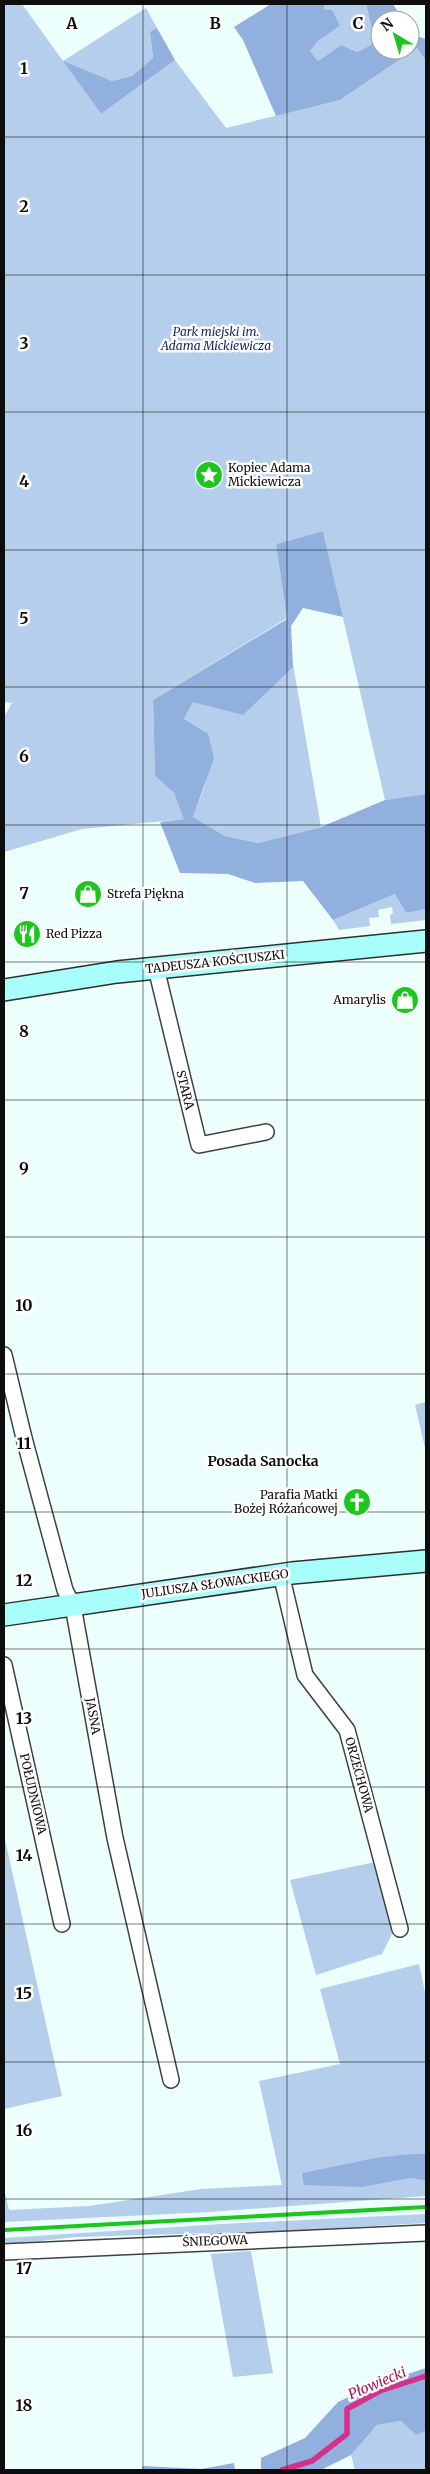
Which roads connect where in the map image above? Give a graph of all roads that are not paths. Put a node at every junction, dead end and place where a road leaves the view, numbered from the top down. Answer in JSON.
{"nodes":[{"id":1,"x":426,"y":941,"type":"edge"},
{"id":2,"x":156,"y":968,"type":"junction"},
{"id":3,"x":4,"y":990,"type":"edge"},
{"id":4,"x":266,"y":1132,"type":"dead end"},
{"id":5,"x":4,"y":1355,"type":"edge"},
{"id":6,"x":426,"y":1561,"type":"edge"},
{"id":7,"x":281,"y":1574,"type":"junction"},
{"id":8,"x":73,"y":1606,"type":"junction"},
{"id":9,"x":4,"y":1615,"type":"edge"},
{"id":10,"x":4,"y":1665,"type":"edge"},
{"id":11,"x":62,"y":1924,"type":"dead end"},
{"id":12,"x":400,"y":1929,"type":"dead end"},
{"id":13,"x":171,"y":2080,"type":"dead end"},
{"id":14,"x":426,"y":2233,"type":"edge"},
{"id":15,"x":4,"y":2252,"type":"edge"}],
"edges":[{"from":1,"to":2,"type":"street","name":"TADEUSZA KOŚCIUSZKI"},
{"from":2,"to":3,"type":"street","name":"TADEUSZA KOŚCIUSZKI"},
{"from":2,"to":4,"type":"street","name":"STARA"},
{"from":5,"to":8,"type":"street","name":"JASNA"},
{"from":6,"to":7,"type":"street","name":"JULIUSZA SŁOWACKIEGO"},
{"from":7,"to":8,"type":"street","name":"JULIUSZA SŁOWACKIEGO"},
{"from":7,"to":12,"type":"street","name":"ORZECHOWA"},
{"from":8,"to":9,"type":"street","name":"JULIUSZA SŁOWACKIEGO"},
{"from":8,"to":13,"type":"street","name":"JASNA"},
{"from":10,"to":11,"type":"street","name":"POŁUDNIOWA"},
{"from":14,"to":15,"type":"street","name":"ŚNIEGOWA"}]}
